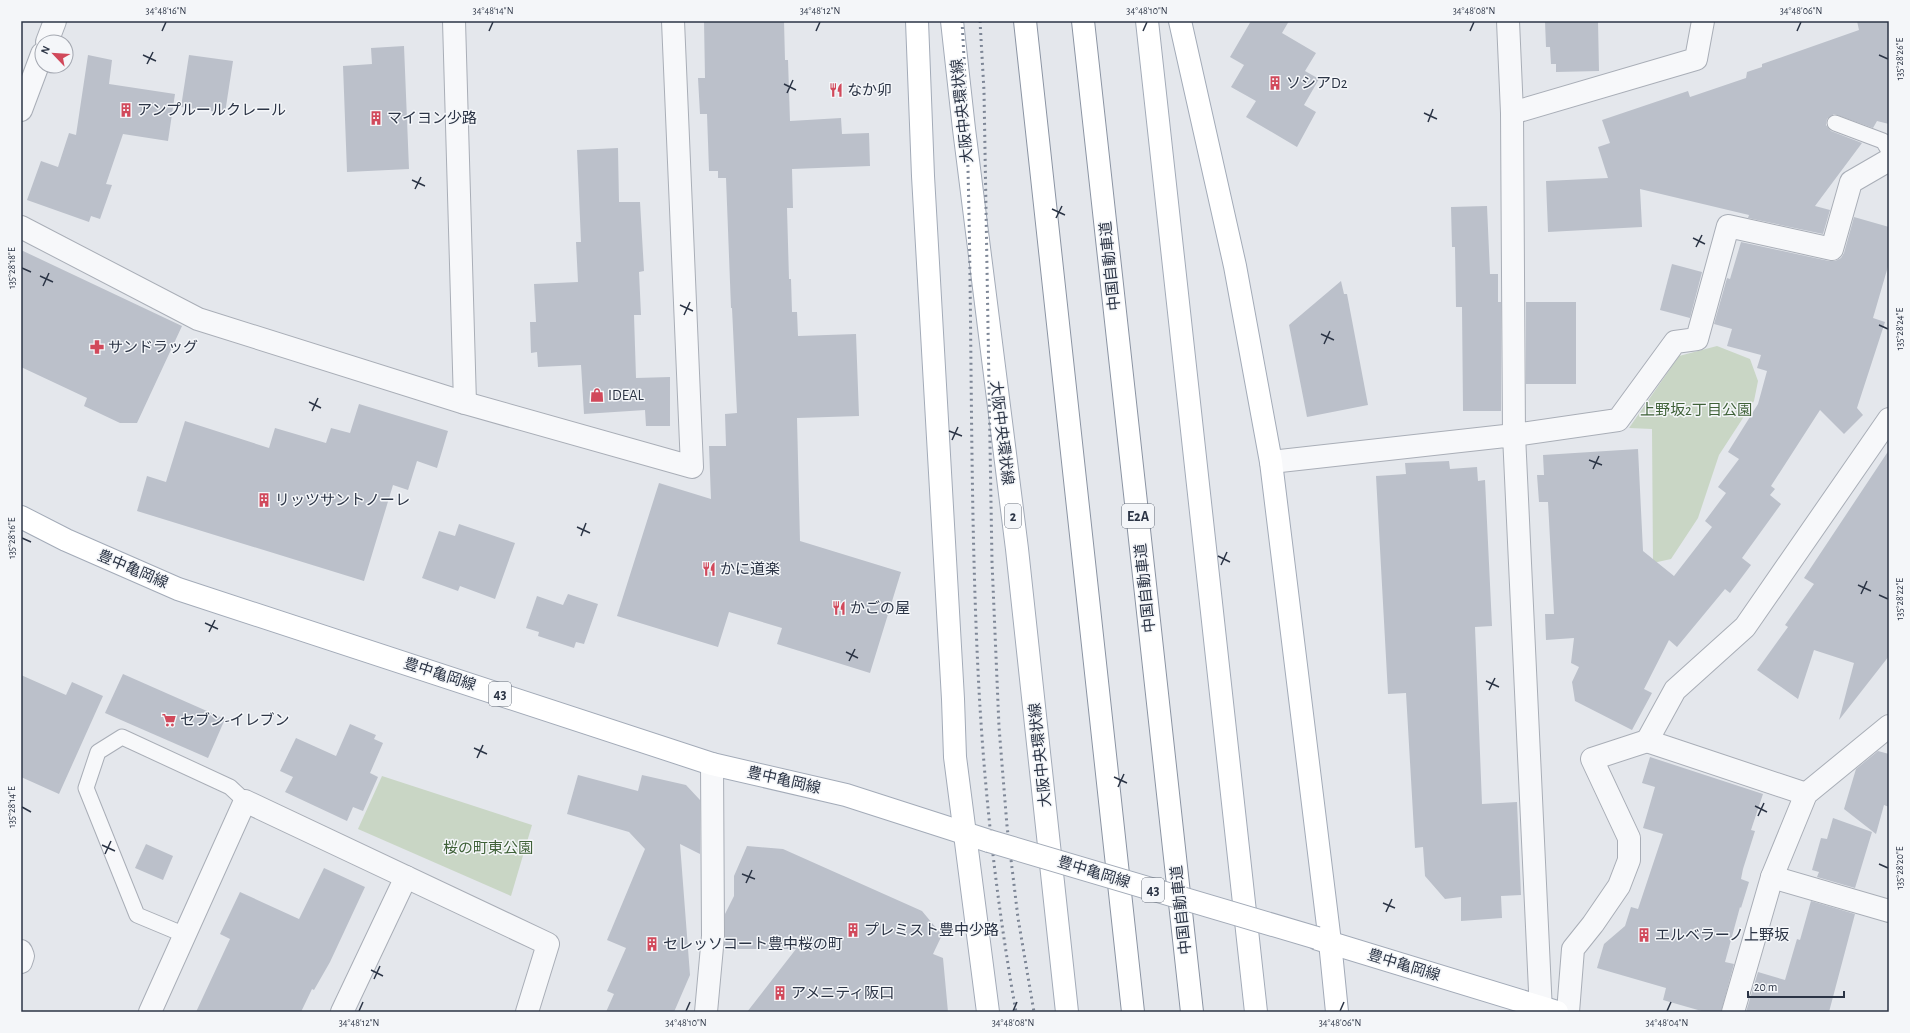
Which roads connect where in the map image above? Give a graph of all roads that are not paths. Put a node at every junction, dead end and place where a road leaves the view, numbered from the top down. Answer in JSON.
{"nodes":[{"id":1,"x":54,"y":21,"type":"edge"},
{"id":2,"x":454,"y":21,"type":"edge"},
{"id":3,"x":673,"y":21,"type":"edge"},
{"id":4,"x":917,"y":21,"type":"edge"},
{"id":5,"x":952,"y":21,"type":"edge"},
{"id":6,"x":1025,"y":21,"type":"edge"},
{"id":7,"x":1083,"y":21,"type":"edge"},
{"id":8,"x":1147,"y":21,"type":"edge"},
{"id":9,"x":1180,"y":21,"type":"edge"},
{"id":10,"x":1508,"y":21,"type":"edge"},
{"id":11,"x":1703,"y":21,"type":"edge"},
{"id":12,"x":50,"y":34,"type":"edge"},
{"id":13,"x":34,"y":74,"type":"edge"},
{"id":14,"x":21,"y":110,"type":"edge"},
{"id":15,"x":1512,"y":113,"type":"junction"},
{"id":16,"x":1835,"y":123,"type":"dead end"},
{"id":17,"x":1889,"y":151,"type":"edge"},
{"id":18,"x":1889,"y":160,"type":"edge"},
{"id":19,"x":21,"y":227,"type":"edge"},
{"id":20,"x":465,"y":403,"type":"junction"},
{"id":21,"x":1889,"y":418,"type":"edge"},
{"id":22,"x":1514,"y":435,"type":"junction"},
{"id":23,"x":1271,"y":462,"type":"junction"},
{"id":24,"x":21,"y":517,"type":"edge"},
{"id":25,"x":1889,"y":726,"type":"edge"},
{"id":26,"x":1647,"y":741,"type":"junction"},
{"id":27,"x":712,"y":764,"type":"junction"},
{"id":28,"x":1806,"y":794,"type":"junction"},
{"id":29,"x":245,"y":801,"type":"junction"},
{"id":30,"x":966,"y":833,"type":"junction"},
{"id":31,"x":406,"y":877,"type":"junction"},
{"id":32,"x":1772,"y":877,"type":"junction"},
{"id":33,"x":1889,"y":911,"type":"edge"},
{"id":34,"x":184,"y":935,"type":"junction"},
{"id":35,"x":1323,"y":940,"type":"junction"},
{"id":36,"x":21,"y":952,"type":"edge"},
{"id":37,"x":21,"y":962,"type":"edge"},
{"id":38,"x":1547,"y":1010,"type":"edge"},
{"id":39,"x":150,"y":1012,"type":"edge"},
{"id":40,"x":342,"y":1012,"type":"edge"},
{"id":41,"x":527,"y":1012,"type":"edge"},
{"id":42,"x":706,"y":1012,"type":"edge"},
{"id":43,"x":988,"y":1012,"type":"edge"},
{"id":44,"x":1067,"y":1012,"type":"edge"},
{"id":45,"x":1133,"y":1012,"type":"edge"},
{"id":46,"x":1192,"y":1012,"type":"edge"},
{"id":47,"x":1256,"y":1012,"type":"edge"},
{"id":48,"x":1337,"y":1012,"type":"edge"},
{"id":49,"x":1568,"y":1012,"type":"edge"},
{"id":50,"x":1733,"y":1012,"type":"edge"}],
"edges":[{"from":1,"to":12,"type":"street"},
{"from":2,"to":20,"type":"street"},
{"from":3,"to":20,"type":"street"},
{"from":4,"to":30,"type":"main road"},
{"from":5,"to":44,"type":"main road","name":"大阪中央環状線","number":"2"},
{"from":6,"to":45,"type":"main road"},
{"from":7,"to":46,"type":"main road","name":"中国自動車道","number":"E2A"},
{"from":8,"to":47,"type":"main road"},
{"from":9,"to":23,"type":"main road"},
{"from":10,"to":15,"type":"street"},
{"from":11,"to":15,"type":"street"},
{"from":13,"to":14,"type":"street"},
{"from":15,"to":22,"type":"street"},
{"from":16,"to":17,"type":"lane"},
{"from":18,"to":22,"type":"street"},
{"from":19,"to":20,"type":"street"},
{"from":21,"to":26,"type":"street"},
{"from":22,"to":23,"type":"street"},
{"from":22,"to":38,"type":"street"},
{"from":23,"to":35,"type":"main road"},
{"from":24,"to":27,"type":"main road","name":"豊中亀岡線","number":"43"},
{"from":25,"to":28,"type":"street"},
{"from":26,"to":28,"type":"street"},
{"from":26,"to":49,"type":"street"},
{"from":27,"to":30,"type":"main road","name":"豊中亀岡線","number":"43"},
{"from":27,"to":42,"type":"street"},
{"from":28,"to":32,"type":"street"},
{"from":29,"to":31,"type":"street"},
{"from":29,"to":34,"type":"street"},
{"from":29,"to":34,"type":"lane"},
{"from":30,"to":35,"type":"main road","name":"豊中亀岡線","number":"43","bridge":true},
{"from":30,"to":43,"type":"main road"},
{"from":31,"to":40,"type":"street"},
{"from":31,"to":41,"type":"street"},
{"from":32,"to":33,"type":"street"},
{"from":32,"to":50,"type":"street"},
{"from":34,"to":39,"type":"street"},
{"from":35,"to":38,"type":"main road","name":"豊中亀岡線","number":"43"},
{"from":35,"to":48,"type":"main road"},
{"from":36,"to":37,"type":"street"}]}
